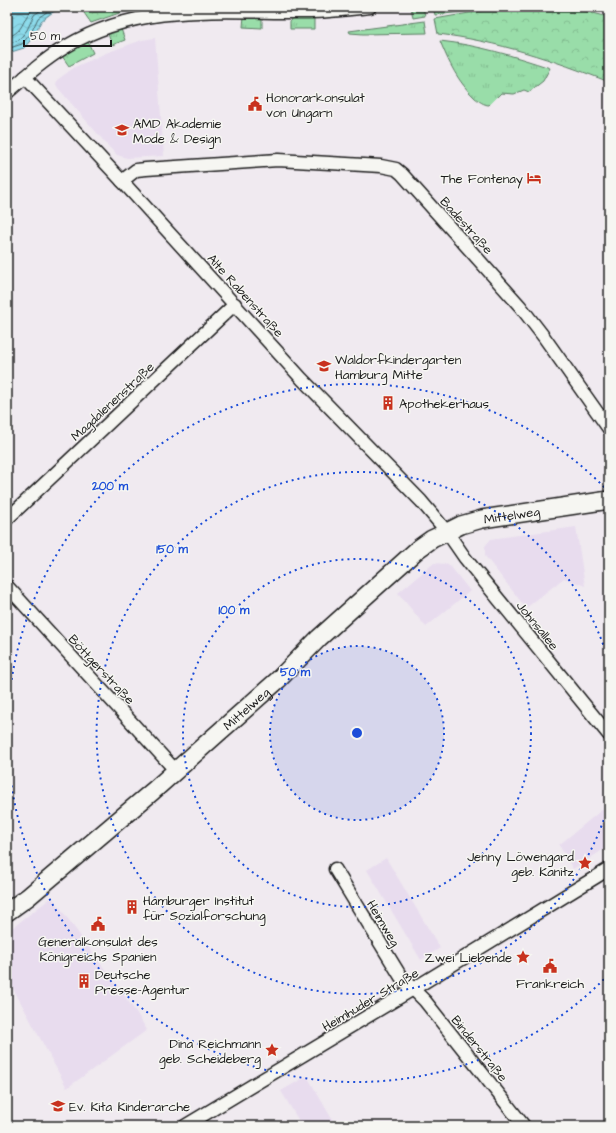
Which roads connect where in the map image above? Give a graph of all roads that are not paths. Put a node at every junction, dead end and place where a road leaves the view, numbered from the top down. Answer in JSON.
{"nodes":[{"id":1,"x":370,"y":7,"type":"edge"},
{"id":2,"x":25,"y":77,"type":"junction"},
{"id":3,"x":7,"y":93,"type":"edge"},
{"id":4,"x":122,"y":181,"type":"junction"},
{"id":5,"x":235,"y":304,"type":"junction"},
{"id":6,"x":609,"y":429,"type":"edge"},
{"id":7,"x":609,"y":500,"type":"edge"},
{"id":8,"x":7,"y":519,"type":"edge"},
{"id":9,"x":447,"y":532,"type":"junction"},
{"id":10,"x":7,"y":586,"type":"edge"},
{"id":11,"x":609,"y":735,"type":"edge"},
{"id":12,"x":176,"y":771,"type":"junction"},
{"id":13,"x":335,"y":869,"type":"dead end"},
{"id":14,"x":609,"y":870,"type":"edge"},
{"id":15,"x":7,"y":912,"type":"edge"},
{"id":16,"x":413,"y":989,"type":"junction"},
{"id":17,"x":185,"y":1126,"type":"edge"},
{"id":18,"x":524,"y":1126,"type":"edge"}],
"edges":[{"from":1,"to":2,"type":"street"},
{"from":2,"to":3,"type":"street"},
{"from":2,"to":4,"type":"street","name":"Alte Rabenstraße"},
{"from":4,"to":5,"type":"street","name":"Alte Rabenstraße"},
{"from":4,"to":6,"type":"street","name":"Badestraße"},
{"from":5,"to":8,"type":"street","name":"Magdalenenstraße"},
{"from":5,"to":9,"type":"street","name":"Alte Rabenstraße"},
{"from":7,"to":9,"type":"street","name":"Mittelweg"},
{"from":9,"to":11,"type":"street","name":"Johnsallee"},
{"from":9,"to":12,"type":"street","name":"Mittelweg"},
{"from":10,"to":12,"type":"street","name":"Böttgerstraße"},
{"from":12,"to":15,"type":"street","name":"Mittelweg"},
{"from":13,"to":16,"type":"street","name":"Heimweg"},
{"from":14,"to":16,"type":"street","name":"Heimhuder Straße"},
{"from":16,"to":17,"type":"street","name":"Heimhuder Straße"},
{"from":16,"to":18,"type":"street","name":"Binderstraße"}]}
